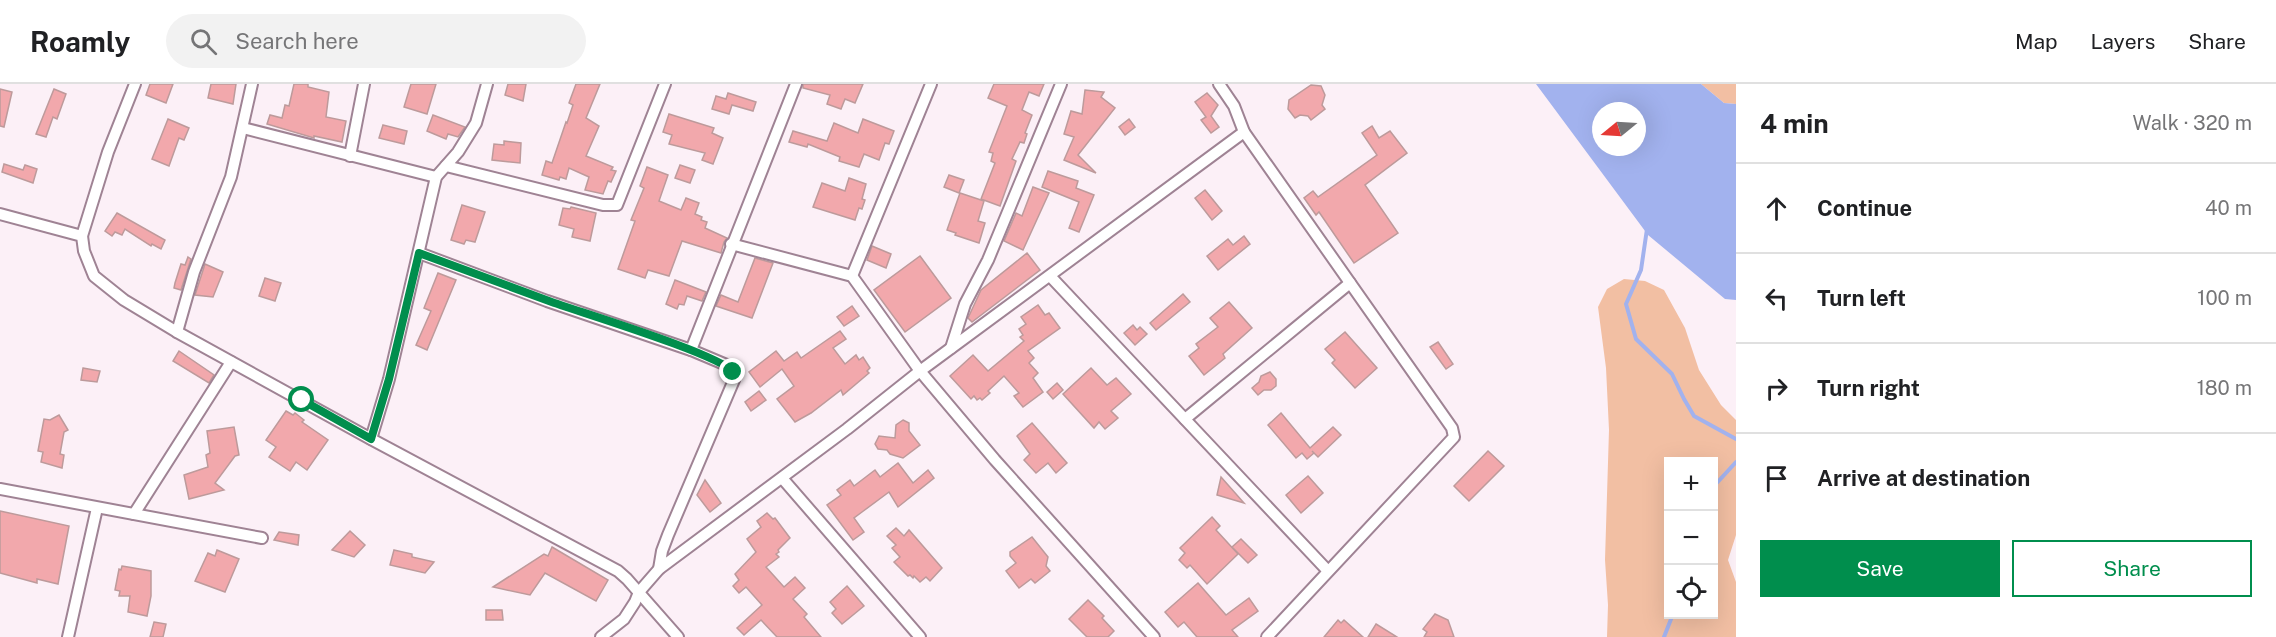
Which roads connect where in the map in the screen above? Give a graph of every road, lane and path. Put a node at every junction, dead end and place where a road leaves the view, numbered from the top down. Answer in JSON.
{"nodes":[{"id":1,"x":135,"y":84,"type":"edge"},
{"id":2,"x":252,"y":84,"type":"edge"},
{"id":3,"x":364,"y":84,"type":"edge"},
{"id":4,"x":487,"y":84,"type":"edge"},
{"id":5,"x":665,"y":84,"type":"edge"},
{"id":6,"x":796,"y":84,"type":"edge"},
{"id":7,"x":931,"y":84,"type":"edge"},
{"id":8,"x":1061,"y":84,"type":"edge"},
{"id":9,"x":1219,"y":84,"type":"edge"},
{"id":10,"x":243,"y":129,"type":"junction"},
{"id":11,"x":1244,"y":132,"type":"junction"},
{"id":12,"x":350,"y":156,"type":"junction"},
{"id":13,"x":446,"y":166,"type":"junction"},
{"id":14,"x":436,"y":177,"type":"junction"},
{"id":15,"x":0,"y":214,"type":"edge"},
{"id":16,"x":82,"y":236,"type":"junction"},
{"id":17,"x":731,"y":244,"type":"junction"},
{"id":18,"x":419,"y":253,"type":"junction"},
{"id":19,"x":852,"y":276,"type":"junction"},
{"id":20,"x":1050,"y":276,"type":"junction"},
{"id":21,"x":1350,"y":283,"type":"junction"},
{"id":22,"x":177,"y":332,"type":"junction"},
{"id":23,"x":951,"y":348,"type":"junction"},
{"id":24,"x":691,"y":350,"type":"junction"},
{"id":25,"x":231,"y":362,"type":"junction"},
{"id":26,"x":920,"y":371,"type":"junction"},
{"id":27,"x":1185,"y":419,"type":"junction"},
{"id":28,"x":371,"y":439,"type":"junction"},
{"id":29,"x":782,"y":478,"type":"junction"},
{"id":30,"x":0,"y":489,"type":"edge"},
{"id":31,"x":97,"y":508,"type":"junction"},
{"id":32,"x":134,"y":514,"type":"junction"},
{"id":33,"x":262,"y":538,"type":"dead end"},
{"id":34,"x":659,"y":569,"type":"junction"},
{"id":35,"x":1327,"y":570,"type":"junction"},
{"id":36,"x":639,"y":592,"type":"junction"},
{"id":37,"x":1269,"y":636,"type":"edge"},
{"id":38,"x":68,"y":637,"type":"edge"},
{"id":39,"x":601,"y":637,"type":"edge"},
{"id":40,"x":678,"y":637,"type":"edge"},
{"id":41,"x":921,"y":637,"type":"edge"},
{"id":42,"x":1154,"y":637,"type":"edge"}],
"edges":[{"from":1,"to":16,"type":"street"},
{"from":2,"to":10,"type":"street"},
{"from":3,"to":12,"type":"street"},
{"from":4,"to":13,"type":"street"},
{"from":5,"to":13,"type":"street"},
{"from":6,"to":17,"type":"street"},
{"from":7,"to":19,"type":"street"},
{"from":8,"to":23,"type":"street"},
{"from":9,"to":11,"type":"street"},
{"from":10,"to":12,"type":"street"},
{"from":10,"to":22,"type":"street"},
{"from":11,"to":20,"type":"street"},
{"from":11,"to":21,"type":"street"},
{"from":12,"to":14,"type":"street"},
{"from":13,"to":14,"type":"street"},
{"from":14,"to":18,"type":"street"},
{"from":15,"to":16,"type":"street"},
{"from":16,"to":22,"type":"street"},
{"from":17,"to":19,"type":"street"},
{"from":17,"to":24,"type":"street"},
{"from":18,"to":24,"type":"street"},
{"from":18,"to":28,"type":"street"},
{"from":19,"to":26,"type":"street"},
{"from":20,"to":23,"type":"street"},
{"from":20,"to":27,"type":"street"},
{"from":21,"to":27,"type":"street"},
{"from":21,"to":35,"type":"street"},
{"from":22,"to":25,"type":"street"},
{"from":23,"to":26,"type":"street"},
{"from":24,"to":34,"type":"street"},
{"from":25,"to":28,"type":"street"},
{"from":25,"to":32,"type":"street"},
{"from":26,"to":29,"type":"street"},
{"from":26,"to":42,"type":"street"},
{"from":27,"to":35,"type":"street"},
{"from":28,"to":36,"type":"street"},
{"from":29,"to":34,"type":"street"},
{"from":29,"to":41,"type":"street"},
{"from":30,"to":31,"type":"street"},
{"from":31,"to":32,"type":"street"},
{"from":31,"to":38,"type":"street"},
{"from":32,"to":33,"type":"street"},
{"from":34,"to":36,"type":"street"},
{"from":35,"to":37,"type":"street"},
{"from":36,"to":39,"type":"street"},
{"from":36,"to":40,"type":"street"}]}
